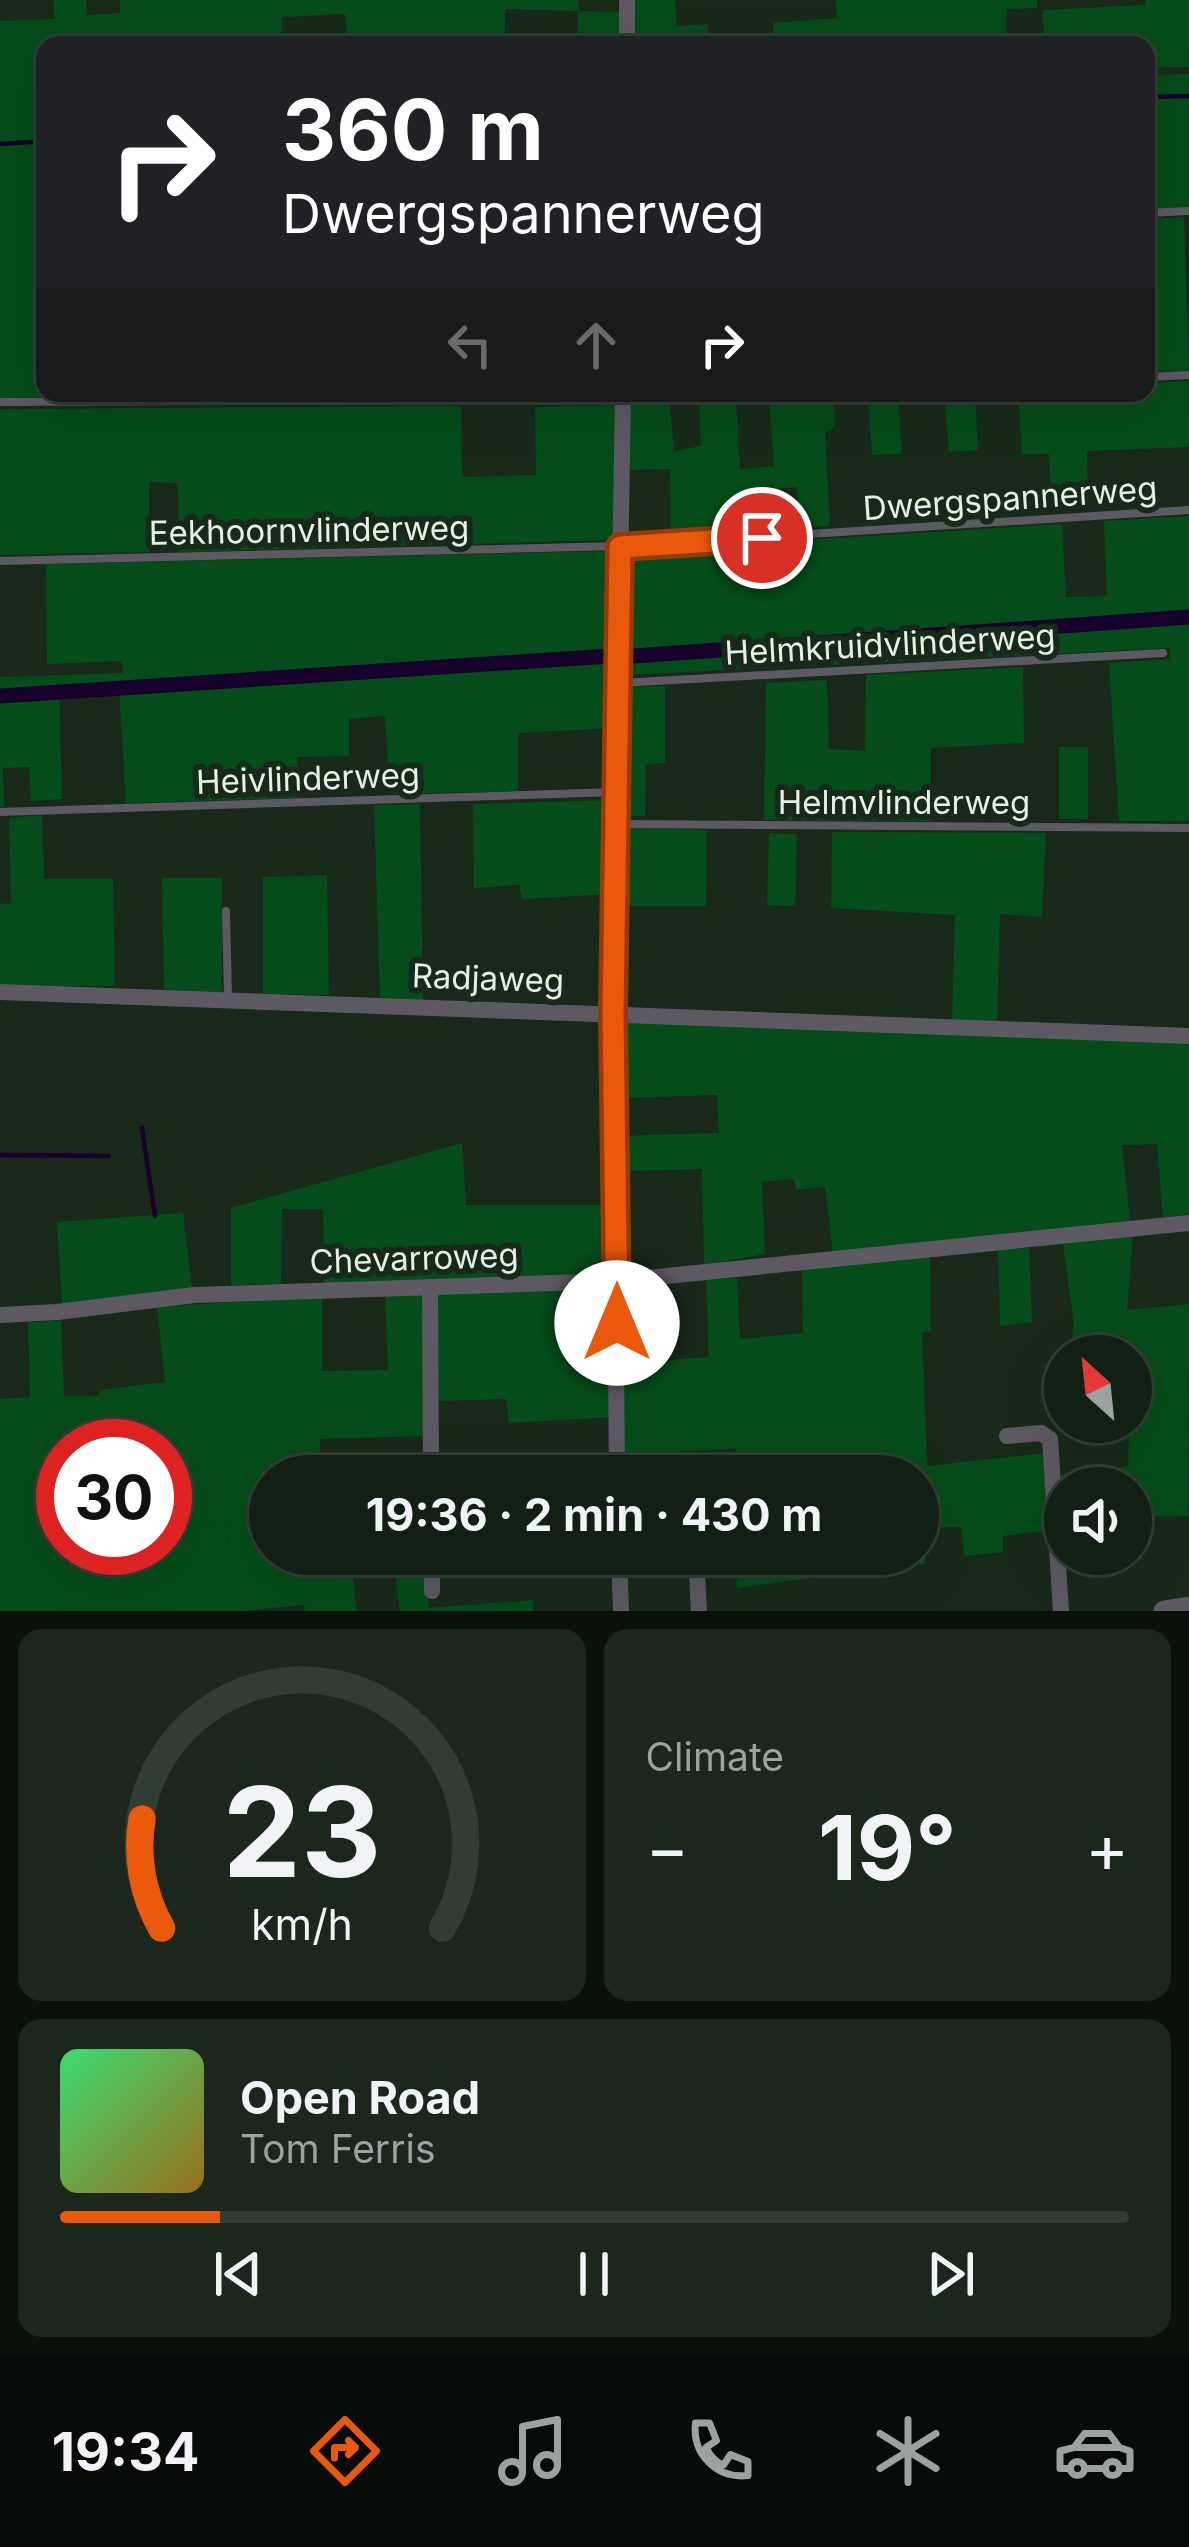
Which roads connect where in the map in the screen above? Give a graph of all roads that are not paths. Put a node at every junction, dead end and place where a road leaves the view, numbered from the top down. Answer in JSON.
{"nodes":[{"id":1,"x":627,"y":0,"type":"edge"},
{"id":2,"x":626,"y":36,"type":"edge"},
{"id":3,"x":1189,"y":212,"type":"edge"},
{"id":4,"x":1155,"y":214,"type":"edge"},
{"id":5,"x":1189,"y":375,"type":"edge"},
{"id":6,"x":1155,"y":376,"type":"edge"},
{"id":7,"x":0,"y":402,"type":"edge"},
{"id":8,"x":36,"y":402,"type":"edge"},
{"id":9,"x":623,"y":402,"type":"edge"},
{"id":10,"x":1189,"y":510,"type":"edge"},
{"id":11,"x":620,"y":547,"type":"junction"},
{"id":12,"x":0,"y":561,"type":"edge"},
{"id":13,"x":1163,"y":653,"type":"dead end"},
{"id":14,"x":619,"y":683,"type":"junction"},
{"id":15,"x":618,"y":792,"type":"junction"},
{"id":16,"x":0,"y":812,"type":"edge"},
{"id":17,"x":618,"y":824,"type":"junction"},
{"id":18,"x":1189,"y":828,"type":"edge"},
{"id":19,"x":226,"y":910,"type":"dead end"},
{"id":20,"x":0,"y":992,"type":"edge"},
{"id":21,"x":228,"y":999,"type":"junction"},
{"id":22,"x":613,"y":1012,"type":"junction"},
{"id":23,"x":1189,"y":1036,"type":"edge"},
{"id":24,"x":1189,"y":1223,"type":"edge"},
{"id":25,"x":617,"y":1281,"type":"junction"},
{"id":26,"x":430,"y":1287,"type":"junction"},
{"id":27,"x":0,"y":1315,"type":"edge"},
{"id":28,"x":1007,"y":1436,"type":"dead end"},
{"id":29,"x":431,"y":1455,"type":"edge"},
{"id":30,"x":617,"y":1455,"type":"edge"},
{"id":31,"x":432,"y":1575,"type":"edge"},
{"id":32,"x":620,"y":1575,"type":"edge"},
{"id":33,"x":697,"y":1575,"type":"edge"},
{"id":34,"x":432,"y":1591,"type":"dead end"},
{"id":35,"x":1189,"y":1607,"type":"edge"},
{"id":36,"x":621,"y":1611,"type":"edge"},
{"id":37,"x":699,"y":1611,"type":"edge"},
{"id":38,"x":1061,"y":1611,"type":"edge"},
{"id":39,"x":1164,"y":1611,"type":"edge"}],
"edges":[{"from":1,"to":2,"type":"street"},
{"from":3,"to":4,"type":"lane"},
{"from":5,"to":6,"type":"lane"},
{"from":7,"to":8,"type":"lane"},
{"from":9,"to":11,"type":"street"},
{"from":10,"to":11,"type":"lane","name":"Dwergspannerweg"},
{"from":11,"to":12,"type":"lane","name":"Eekhoornvlinderweg"},
{"from":11,"to":14,"type":"street"},
{"from":13,"to":14,"type":"lane","name":"Helmkruidvlinderweg"},
{"from":14,"to":15,"type":"street"},
{"from":15,"to":16,"type":"lane","name":"Heivlinderweg"},
{"from":15,"to":17,"type":"street"},
{"from":17,"to":18,"type":"lane","name":"Helmvlinderweg"},
{"from":17,"to":22,"type":"street"},
{"from":19,"to":21,"type":"lane"},
{"from":20,"to":21,"type":"street","name":"Radjaweg"},
{"from":21,"to":22,"type":"street","name":"Radjaweg"},
{"from":22,"to":23,"type":"street","name":"Radjaweg"},
{"from":22,"to":25,"type":"street"},
{"from":24,"to":25,"type":"street","name":"Chevarroweg"},
{"from":25,"to":26,"type":"street","name":"Chevarroweg"},
{"from":25,"to":30,"type":"street"},
{"from":26,"to":27,"type":"street","name":"Chevarroweg"},
{"from":26,"to":29,"type":"street"},
{"from":28,"to":38,"type":"street"},
{"from":31,"to":34,"type":"street"},
{"from":32,"to":36,"type":"street"},
{"from":33,"to":37,"type":"street"},
{"from":35,"to":39,"type":"street"}]}
